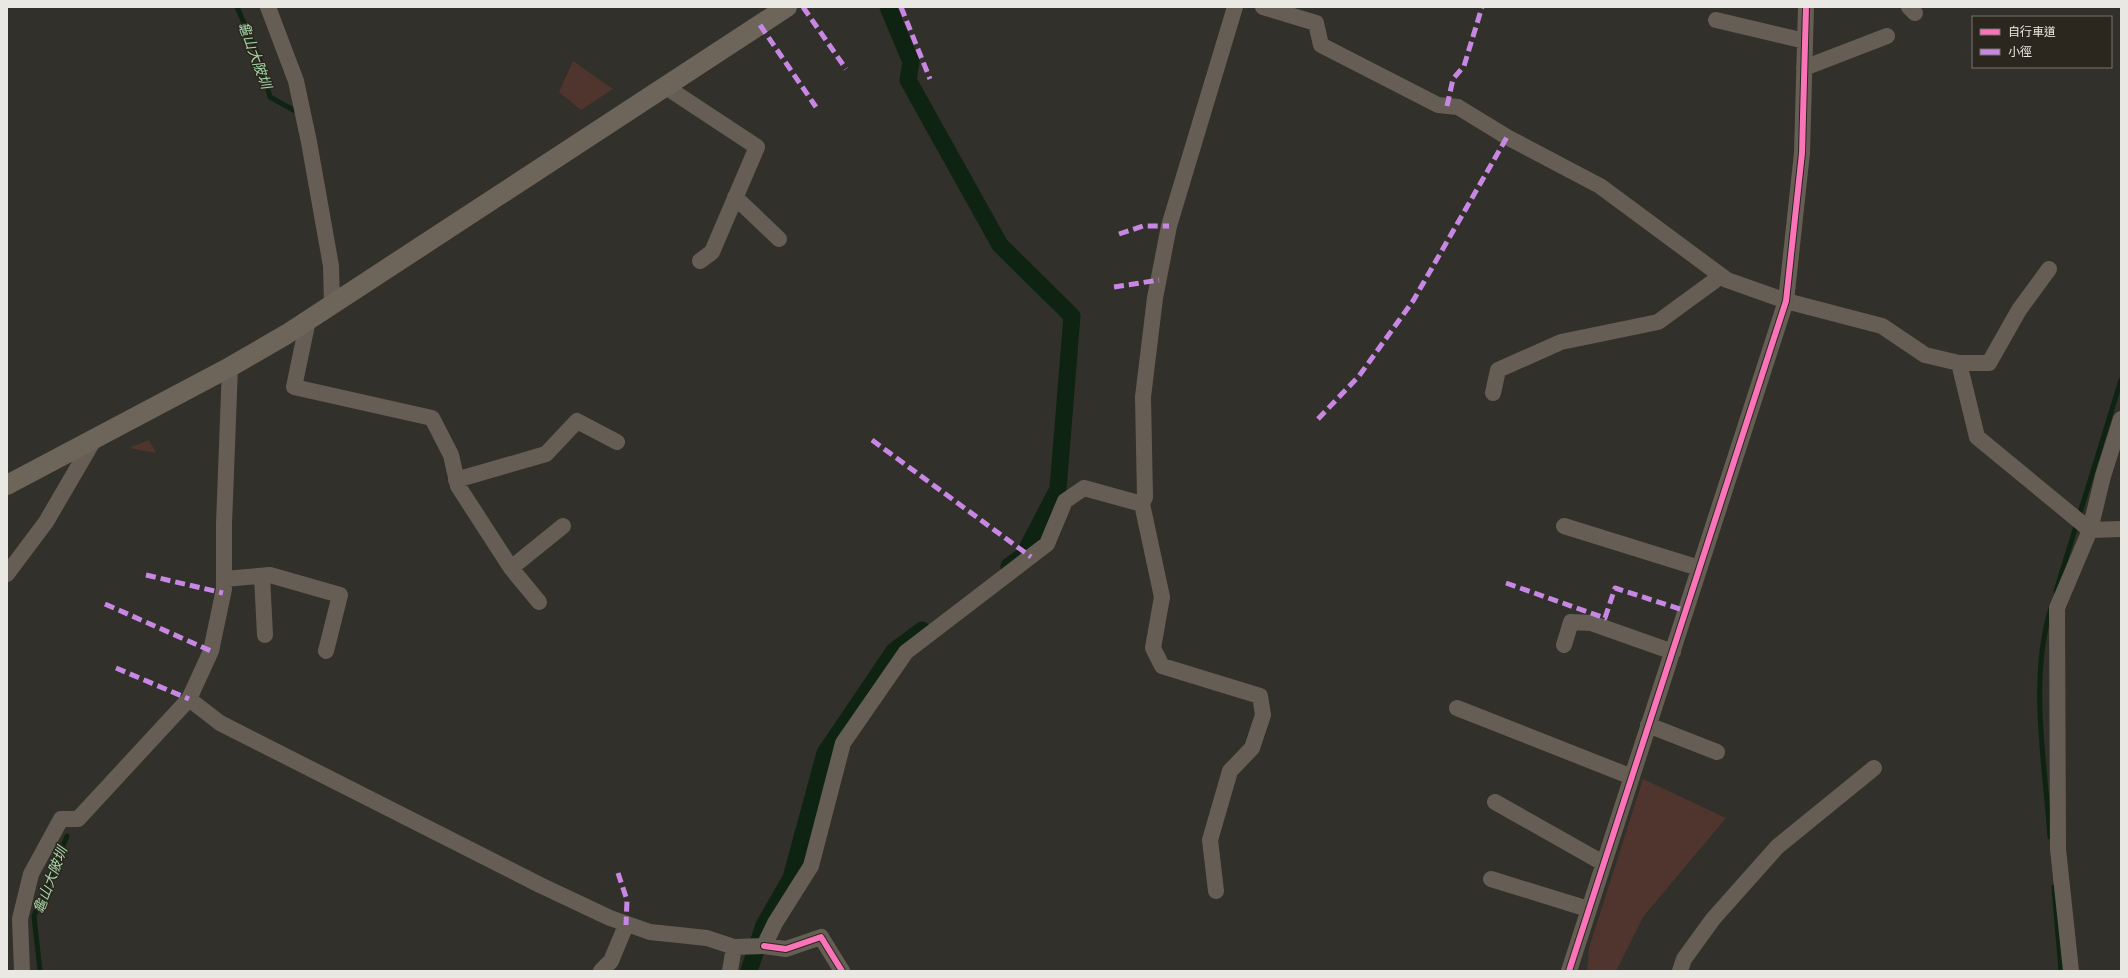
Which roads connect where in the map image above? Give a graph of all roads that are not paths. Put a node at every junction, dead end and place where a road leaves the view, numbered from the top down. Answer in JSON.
{"nodes":[{"id":1,"x":268,"y":7,"type":"edge"},
{"id":2,"x":787,"y":7,"type":"edge"},
{"id":3,"x":1235,"y":7,"type":"edge"},
{"id":4,"x":1263,"y":7,"type":"edge"},
{"id":5,"x":1806,"y":7,"type":"edge"},
{"id":6,"x":1716,"y":20,"type":"dead end"},
{"id":7,"x":1887,"y":36,"type":"dead end"},
{"id":8,"x":1805,"y":41,"type":"junction"},
{"id":9,"x":1804,"y":68,"type":"junction"},
{"id":10,"x":666,"y":87,"type":"junction"},
{"id":11,"x":735,"y":197,"type":"junction"},
{"id":12,"x":779,"y":239,"type":"dead end"},
{"id":13,"x":700,"y":261,"type":"dead end"},
{"id":14,"x":2049,"y":269,"type":"dead end"},
{"id":15,"x":1721,"y":276,"type":"junction"},
{"id":16,"x":1786,"y":301,"type":"junction"},
{"id":17,"x":332,"y":304,"type":"junction"},
{"id":18,"x":308,"y":320,"type":"junction"},
{"id":19,"x":1959,"y":363,"type":"junction"},
{"id":20,"x":230,"y":367,"type":"junction"},
{"id":21,"x":1493,"y":393,"type":"dead end"},
{"id":22,"x":2121,"y":419,"type":"edge"},
{"id":23,"x":95,"y":438,"type":"junction"},
{"id":24,"x":617,"y":442,"type":"dead end"},
{"id":25,"x":456,"y":480,"type":"junction"},
{"id":26,"x":7,"y":485,"type":"edge"},
{"id":27,"x":1142,"y":504,"type":"junction"},
{"id":28,"x":563,"y":526,"type":"dead end"},
{"id":29,"x":1564,"y":526,"type":"dead end"},
{"id":30,"x":2121,"y":529,"type":"edge"},
{"id":31,"x":2090,"y":530,"type":"junction"},
{"id":32,"x":511,"y":568,"type":"junction"},
{"id":33,"x":1699,"y":568,"type":"junction"},
{"id":34,"x":7,"y":574,"type":"edge"},
{"id":35,"x":262,"y":576,"type":"junction"},
{"id":36,"x":224,"y":579,"type":"junction"},
{"id":37,"x":539,"y":602,"type":"dead end"},
{"id":38,"x":265,"y":635,"type":"dead end"},
{"id":39,"x":1564,"y":645,"type":"dead end"},
{"id":40,"x":326,"y":651,"type":"dead end"},
{"id":41,"x":1673,"y":652,"type":"junction"},
{"id":42,"x":189,"y":699,"type":"junction"},
{"id":43,"x":1457,"y":708,"type":"dead end"},
{"id":44,"x":1648,"y":726,"type":"junction"},
{"id":45,"x":1717,"y":752,"type":"dead end"},
{"id":46,"x":1874,"y":768,"type":"dead end"},
{"id":47,"x":1632,"y":777,"type":"junction"},
{"id":48,"x":1495,"y":802,"type":"dead end"},
{"id":49,"x":1603,"y":863,"type":"junction"},
{"id":50,"x":1491,"y":879,"type":"dead end"},
{"id":51,"x":1216,"y":891,"type":"dead end"},
{"id":52,"x":1588,"y":909,"type":"junction"},
{"id":53,"x":626,"y":925,"type":"junction"},
{"id":54,"x":764,"y":946,"type":"junction"},
{"id":55,"x":734,"y":947,"type":"junction"},
{"id":56,"x":22,"y":971,"type":"edge"},
{"id":57,"x":601,"y":971,"type":"edge"},
{"id":58,"x":730,"y":971,"type":"edge"},
{"id":59,"x":842,"y":971,"type":"edge"},
{"id":60,"x":1569,"y":971,"type":"edge"},
{"id":61,"x":1680,"y":971,"type":"edge"},
{"id":62,"x":2071,"y":971,"type":"edge"}],
"edges":[{"from":1,"to":17,"type":"street"},
{"from":2,"to":10,"type":"main road"},
{"from":3,"to":27,"type":"street"},
{"from":4,"to":15,"type":"street"},
{"from":5,"to":8,"type":"street"},
{"from":6,"to":8,"type":"street"},
{"from":7,"to":9,"type":"street"},
{"from":8,"to":9,"type":"street"},
{"from":9,"to":16,"type":"street"},
{"from":10,"to":11,"type":"street"},
{"from":10,"to":17,"type":"main road"},
{"from":11,"to":12,"type":"street"},
{"from":11,"to":13,"type":"street"},
{"from":14,"to":19,"type":"street"},
{"from":15,"to":16,"type":"street"},
{"from":15,"to":21,"type":"street"},
{"from":16,"to":19,"type":"street"},
{"from":16,"to":33,"type":"street"},
{"from":17,"to":18,"type":"main road"},
{"from":18,"to":20,"type":"main road"},
{"from":18,"to":25,"type":"street"},
{"from":19,"to":31,"type":"street"},
{"from":20,"to":23,"type":"main road"},
{"from":20,"to":36,"type":"street"},
{"from":22,"to":31,"type":"street"},
{"from":23,"to":26,"type":"main road"},
{"from":23,"to":34,"type":"street"},
{"from":24,"to":25,"type":"street"},
{"from":25,"to":32,"type":"street"},
{"from":27,"to":51,"type":"street"},
{"from":27,"to":54,"type":"street"},
{"from":28,"to":32,"type":"street"},
{"from":29,"to":33,"type":"street"},
{"from":30,"to":31,"type":"street"},
{"from":31,"to":62,"type":"street"},
{"from":32,"to":37,"type":"street"},
{"from":33,"to":41,"type":"street"},
{"from":35,"to":36,"type":"street"},
{"from":35,"to":38,"type":"street"},
{"from":35,"to":40,"type":"street"},
{"from":36,"to":42,"type":"street"},
{"from":39,"to":41,"type":"street"},
{"from":41,"to":44,"type":"street"},
{"from":42,"to":53,"type":"street"},
{"from":42,"to":56,"type":"street"},
{"from":43,"to":47,"type":"street"},
{"from":44,"to":45,"type":"street"},
{"from":44,"to":47,"type":"street"},
{"from":46,"to":61,"type":"street"},
{"from":47,"to":49,"type":"street"},
{"from":48,"to":49,"type":"street"},
{"from":49,"to":52,"type":"street"},
{"from":50,"to":52,"type":"street"},
{"from":52,"to":60,"type":"street"},
{"from":53,"to":55,"type":"street"},
{"from":53,"to":57,"type":"street"},
{"from":54,"to":55,"type":"street"},
{"from":54,"to":59,"type":"street"},
{"from":55,"to":58,"type":"street"}]}
